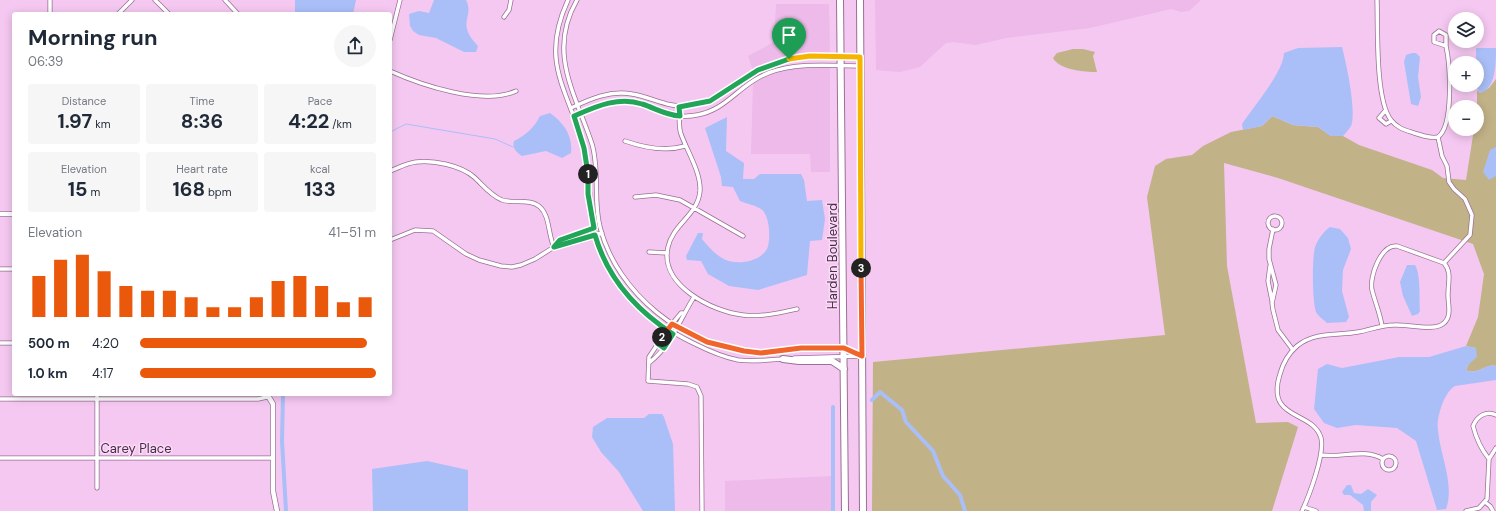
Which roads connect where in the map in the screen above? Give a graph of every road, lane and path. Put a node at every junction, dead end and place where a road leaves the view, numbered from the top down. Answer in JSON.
{"nodes":[{"id":1,"x":50,"y":0,"type":"edge"},
{"id":2,"x":132,"y":0,"type":"edge"},
{"id":3,"x":154,"y":0,"type":"edge"},
{"id":4,"x":225,"y":0,"type":"edge"},
{"id":5,"x":400,"y":0,"type":"edge"},
{"id":6,"x":511,"y":0,"type":"edge"},
{"id":7,"x":568,"y":0,"type":"edge"},
{"id":8,"x":577,"y":0,"type":"edge"},
{"id":9,"x":840,"y":0,"type":"edge"},
{"id":10,"x":860,"y":0,"type":"edge"},
{"id":11,"x":1377,"y":0,"type":"edge"},
{"id":12,"x":50,"y":12,"type":"edge"},
{"id":13,"x":120,"y":12,"type":"edge"},
{"id":14,"x":167,"y":12,"type":"edge"},
{"id":15,"x":236,"y":12,"type":"edge"},
{"id":16,"x":504,"y":17,"type":"dead end"},
{"id":17,"x":392,"y":32,"type":"edge"},
{"id":18,"x":1446,"y":46,"type":"junction"},
{"id":19,"x":841,"y":57,"type":"junction"},
{"id":20,"x":860,"y":57,"type":"junction"},
{"id":21,"x":841,"y":66,"type":"junction"},
{"id":22,"x":860,"y":66,"type":"junction"},
{"id":23,"x":392,"y":72,"type":"edge"},
{"id":24,"x":516,"y":91,"type":"dead end"},
{"id":25,"x":578,"y":105,"type":"junction"},
{"id":26,"x":679,"y":107,"type":"junction"},
{"id":27,"x":571,"y":108,"type":"junction"},
{"id":28,"x":1386,"y":111,"type":"junction"},
{"id":29,"x":581,"y":113,"type":"junction"},
{"id":30,"x":574,"y":116,"type":"junction"},
{"id":31,"x":680,"y":116,"type":"junction"},
{"id":32,"x":1391,"y":121,"type":"junction"},
{"id":33,"x":1438,"y":137,"type":"junction"},
{"id":34,"x":625,"y":141,"type":"dead end"},
{"id":35,"x":685,"y":146,"type":"junction"},
{"id":36,"x":392,"y":170,"type":"edge"},
{"id":37,"x":635,"y":197,"type":"dead end"},
{"id":38,"x":695,"y":208,"type":"junction"},
{"id":39,"x":0,"y":214,"type":"edge"},
{"id":40,"x":12,"y":214,"type":"edge"},
{"id":41,"x":600,"y":226,"type":"junction"},
{"id":42,"x":594,"y":228,"type":"junction"},
{"id":43,"x":1273,"y":229,"type":"dead end"},
{"id":44,"x":602,"y":233,"type":"junction"},
{"id":45,"x":571,"y":235,"type":"junction"},
{"id":46,"x":595,"y":235,"type":"junction"},
{"id":47,"x":743,"y":236,"type":"dead end"},
{"id":48,"x":392,"y":239,"type":"edge"},
{"id":49,"x":574,"y":242,"type":"junction"},
{"id":50,"x":554,"y":247,"type":"junction"},
{"id":51,"x":649,"y":252,"type":"dead end"},
{"id":52,"x":667,"y":253,"type":"junction"},
{"id":53,"x":1444,"y":263,"type":"junction"},
{"id":54,"x":1270,"y":266,"type":"junction"},
{"id":55,"x":0,"y":269,"type":"edge"},
{"id":56,"x":12,"y":269,"type":"edge"},
{"id":57,"x":694,"y":297,"type":"junction"},
{"id":58,"x":1272,"y":302,"type":"junction"},
{"id":59,"x":797,"y":309,"type":"dead end"},
{"id":60,"x":684,"y":313,"type":"junction"},
{"id":61,"x":672,"y":324,"type":"junction"},
{"id":62,"x":1382,"y":326,"type":"junction"},
{"id":63,"x":677,"y":328,"type":"junction"},
{"id":64,"x":667,"y":330,"type":"junction"},
{"id":65,"x":673,"y":334,"type":"junction"},
{"id":66,"x":0,"y":343,"type":"edge"},
{"id":67,"x":12,"y":343,"type":"edge"},
{"id":68,"x":658,"y":344,"type":"junction"},
{"id":69,"x":664,"y":348,"type":"junction"},
{"id":70,"x":844,"y":348,"type":"junction"},
{"id":71,"x":1293,"y":350,"type":"junction"},
{"id":72,"x":844,"y":356,"type":"junction"},
{"id":73,"x":862,"y":356,"type":"junction"},
{"id":74,"x":783,"y":359,"type":"junction"},
{"id":75,"x":650,"y":362,"type":"junction"},
{"id":76,"x":844,"y":369,"type":"junction"},
{"id":77,"x":267,"y":396,"type":"edge"},
{"id":78,"x":0,"y":399,"type":"edge"},
{"id":79,"x":97,"y":399,"type":"junction"},
{"id":80,"x":152,"y":399,"type":"joint"},
{"id":81,"x":1496,"y":415,"type":"edge"},
{"id":82,"x":1496,"y":448,"type":"edge"},
{"id":83,"x":1321,"y":455,"type":"junction"},
{"id":84,"x":0,"y":458,"type":"edge"},
{"id":85,"x":96,"y":458,"type":"junction"},
{"id":86,"x":273,"y":458,"type":"junction"},
{"id":87,"x":1383,"y":459,"type":"dead end"},
{"id":88,"x":1489,"y":459,"type":"junction"},
{"id":89,"x":98,"y":488,"type":"dead end"},
{"id":90,"x":1485,"y":502,"type":"junction"},
{"id":91,"x":1304,"y":507,"type":"junction"},
{"id":92,"x":1480,"y":510,"type":"edge"},
{"id":93,"x":277,"y":511,"type":"edge"},
{"id":94,"x":702,"y":511,"type":"edge"},
{"id":95,"x":845,"y":511,"type":"edge"},
{"id":96,"x":863,"y":511,"type":"edge"},
{"id":97,"x":1302,"y":511,"type":"edge"},
{"id":98,"x":1316,"y":511,"type":"edge"},
{"id":99,"x":1466,"y":511,"type":"edge"},
{"id":100,"x":1493,"y":511,"type":"edge"}],
"edges":[{"from":1,"to":12,"type":"street"},
{"from":2,"to":13,"type":"street"},
{"from":3,"to":14,"type":"street"},
{"from":4,"to":15,"type":"street"},
{"from":5,"to":17,"type":"street"},
{"from":6,"to":16,"type":"street"},
{"from":7,"to":27,"type":"street"},
{"from":8,"to":25,"type":"street"},
{"from":9,"to":19,"type":"main road","name":"Harden Boulevard"},
{"from":10,"to":20,"type":"main road"},
{"from":11,"to":28,"type":"street"},
{"from":18,"to":18,"type":"street"},
{"from":18,"to":33,"type":"street"},
{"from":19,"to":20,"type":"street"},
{"from":19,"to":21,"type":"main road","name":"Harden Boulevard"},
{"from":19,"to":26,"type":"street"},
{"from":20,"to":22,"type":"main road"},
{"from":21,"to":22,"type":"street"},
{"from":21,"to":31,"type":"street"},
{"from":21,"to":70,"type":"main road","name":"Harden Boulevard"},
{"from":22,"to":73,"type":"main road"},
{"from":23,"to":24,"type":"street"},
{"from":25,"to":26,"type":"street"},
{"from":25,"to":27,"type":"street"},
{"from":25,"to":29,"type":"street"},
{"from":26,"to":31,"type":"street"},
{"from":27,"to":30,"type":"street"},
{"from":28,"to":32,"type":"street"},
{"from":28,"to":32,"type":"street"},
{"from":29,"to":30,"type":"street"},
{"from":29,"to":31,"type":"street"},
{"from":29,"to":41,"type":"street"},
{"from":30,"to":42,"type":"street"},
{"from":31,"to":35,"type":"street"},
{"from":32,"to":33,"type":"street"},
{"from":33,"to":53,"type":"street"},
{"from":34,"to":35,"type":"street"},
{"from":35,"to":38,"type":"street"},
{"from":36,"to":50,"type":"street"},
{"from":37,"to":38,"type":"street"},
{"from":38,"to":47,"type":"street"},
{"from":38,"to":52,"type":"street"},
{"from":39,"to":40,"type":"street"},
{"from":41,"to":42,"type":"street"},
{"from":41,"to":44,"type":"street"},
{"from":42,"to":45,"type":"street"},
{"from":42,"to":46,"type":"street"},
{"from":43,"to":54,"type":"street"},
{"from":44,"to":46,"type":"street"},
{"from":44,"to":61,"type":"street"},
{"from":45,"to":49,"type":"street"},
{"from":45,"to":50,"type":"street"},
{"from":46,"to":49,"type":"street"},
{"from":46,"to":64,"type":"street"},
{"from":48,"to":50,"type":"street"},
{"from":49,"to":50,"type":"street"},
{"from":51,"to":52,"type":"street"},
{"from":52,"to":57,"type":"street"},
{"from":53,"to":62,"type":"street"},
{"from":53,"to":62,"type":"street"},
{"from":54,"to":58,"type":"street"},
{"from":54,"to":58,"type":"street"},
{"from":55,"to":56,"type":"street"},
{"from":57,"to":59,"type":"street"},
{"from":57,"to":60,"type":"street"},
{"from":58,"to":71,"type":"street"},
{"from":60,"to":61,"type":"street"},
{"from":60,"to":63,"type":"street"},
{"from":61,"to":63,"type":"street"},
{"from":61,"to":64,"type":"street"},
{"from":62,"to":71,"type":"street"},
{"from":63,"to":65,"type":"street"},
{"from":63,"to":70,"type":"street"},
{"from":64,"to":65,"type":"street"},
{"from":64,"to":68,"type":"street"},
{"from":65,"to":69,"type":"street"},
{"from":65,"to":74,"type":"street"},
{"from":66,"to":67,"type":"street"},
{"from":68,"to":69,"type":"street"},
{"from":68,"to":75,"type":"street"},
{"from":69,"to":75,"type":"street"},
{"from":70,"to":72,"type":"main road","name":"Harden Boulevard"},
{"from":70,"to":73,"type":"street"},
{"from":71,"to":83,"type":"street"},
{"from":72,"to":73,"type":"street"},
{"from":72,"to":74,"type":"street"},
{"from":72,"to":76,"type":"main road","name":"Harden Boulevard"},
{"from":73,"to":96,"type":"main road"},
{"from":74,"to":76,"type":"main road"},
{"from":75,"to":94,"type":"street"},
{"from":76,"to":95,"type":"main road","name":"Harden Boulevard"},
{"from":77,"to":80,"type":"street"},
{"from":77,"to":86,"type":"street"},
{"from":78,"to":79,"type":"street"},
{"from":79,"to":80,"type":"street"},
{"from":79,"to":85,"type":"street"},
{"from":81,"to":88,"type":"street"},
{"from":82,"to":88,"type":"street"},
{"from":83,"to":87,"type":"street"},
{"from":83,"to":91,"type":"street"},
{"from":84,"to":85,"type":"street","name":"Carey Place"},
{"from":85,"to":86,"type":"street","name":"Carey Place"},
{"from":85,"to":89,"type":"street"},
{"from":86,"to":93,"type":"street"},
{"from":88,"to":90,"type":"street"},
{"from":90,"to":92,"type":"street"},
{"from":90,"to":100,"type":"street"},
{"from":91,"to":97,"type":"street"},
{"from":91,"to":98,"type":"street"},
{"from":92,"to":99,"type":"street"}]}
